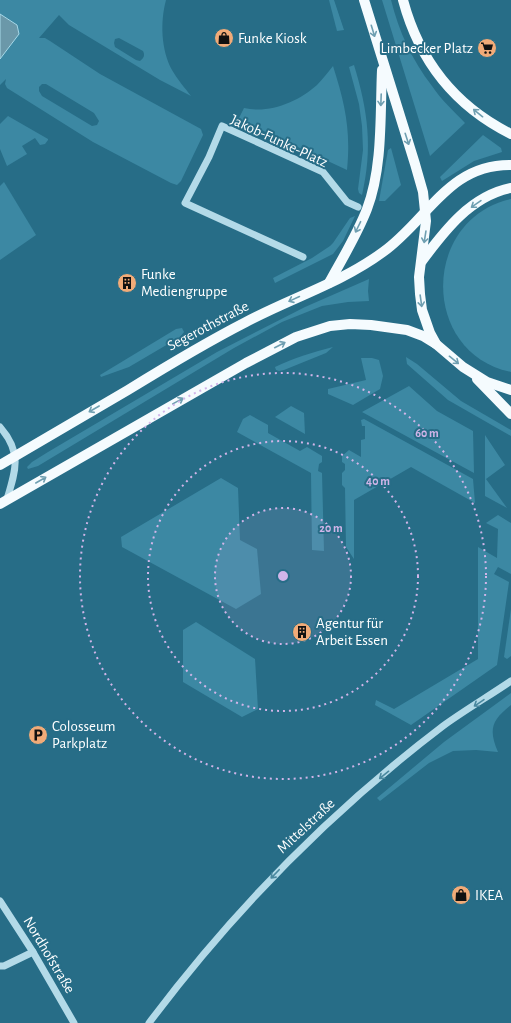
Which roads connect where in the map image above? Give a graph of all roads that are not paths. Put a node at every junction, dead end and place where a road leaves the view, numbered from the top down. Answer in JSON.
{"nodes":[{"id":1,"x":364,"y":0,"type":"edge"},
{"id":2,"x":404,"y":0,"type":"edge"},
{"id":3,"x":382,"y":62,"type":"junction"},
{"id":4,"x":511,"y":134,"type":"edge"},
{"id":5,"x":511,"y":165,"type":"edge"},
{"id":6,"x":511,"y":188,"type":"edge"},
{"id":7,"x":358,"y":207,"type":"dead end"},
{"id":8,"x":426,"y":211,"type":"junction"},
{"id":9,"x":303,"y":257,"type":"dead end"},
{"id":10,"x":421,"y":263,"type":"junction"},
{"id":11,"x":329,"y":283,"type":"junction"},
{"id":12,"x":436,"y":344,"type":"junction"},
{"id":13,"x":473,"y":374,"type":"junction"},
{"id":14,"x":511,"y":390,"type":"edge"},
{"id":15,"x":511,"y":414,"type":"edge"},
{"id":16,"x":0,"y":427,"type":"edge"},
{"id":17,"x":16,"y":455,"type":"junction"},
{"id":18,"x":0,"y":465,"type":"edge"},
{"id":19,"x":4,"y":501,"type":"edge"},
{"id":20,"x":511,"y":681,"type":"edge"},
{"id":21,"x":0,"y":901,"type":"edge"},
{"id":22,"x":33,"y":952,"type":"junction"},
{"id":23,"x":0,"y":966,"type":"edge"},
{"id":24,"x":74,"y":1023,"type":"edge"},
{"id":25,"x":149,"y":1023,"type":"edge"}],
"edges":[{"from":1,"to":3,"type":"main road","one_way":true},
{"from":4,"to":2,"type":"main road","one_way":true},
{"from":3,"to":8,"type":"main road","one_way":true},
{"from":3,"to":11,"type":"main road","one_way":true},
{"from":5,"to":8,"type":"main road","name":"Segerothstraße"},
{"from":6,"to":10,"type":"main road","one_way":true},
{"from":7,"to":9,"type":"street","name":"Jakob-Funke-Platz"},
{"from":8,"to":10,"type":"main road","one_way":true},
{"from":8,"to":11,"type":"main road","name":"Segerothstraße"},
{"from":10,"to":12,"type":"main road","one_way":true},
{"from":11,"to":17,"type":"main road","name":"Segerothstraße","one_way":true},
{"from":12,"to":13,"type":"main road","one_way":true},
{"from":19,"to":12,"type":"main road","one_way":true},
{"from":13,"to":14,"type":"main road"},
{"from":13,"to":15,"type":"main road"},
{"from":16,"to":17,"type":"street"},
{"from":17,"to":18,"type":"main road","name":"Segerothstraße"},
{"from":17,"to":19,"type":"street"},
{"from":20,"to":25,"type":"street","name":"Mittelstraße","one_way":true},
{"from":21,"to":22,"type":"street","name":"Nordhofstraße"},
{"from":22,"to":23,"type":"street"},
{"from":22,"to":24,"type":"street","name":"Nordhofstraße"}]}
